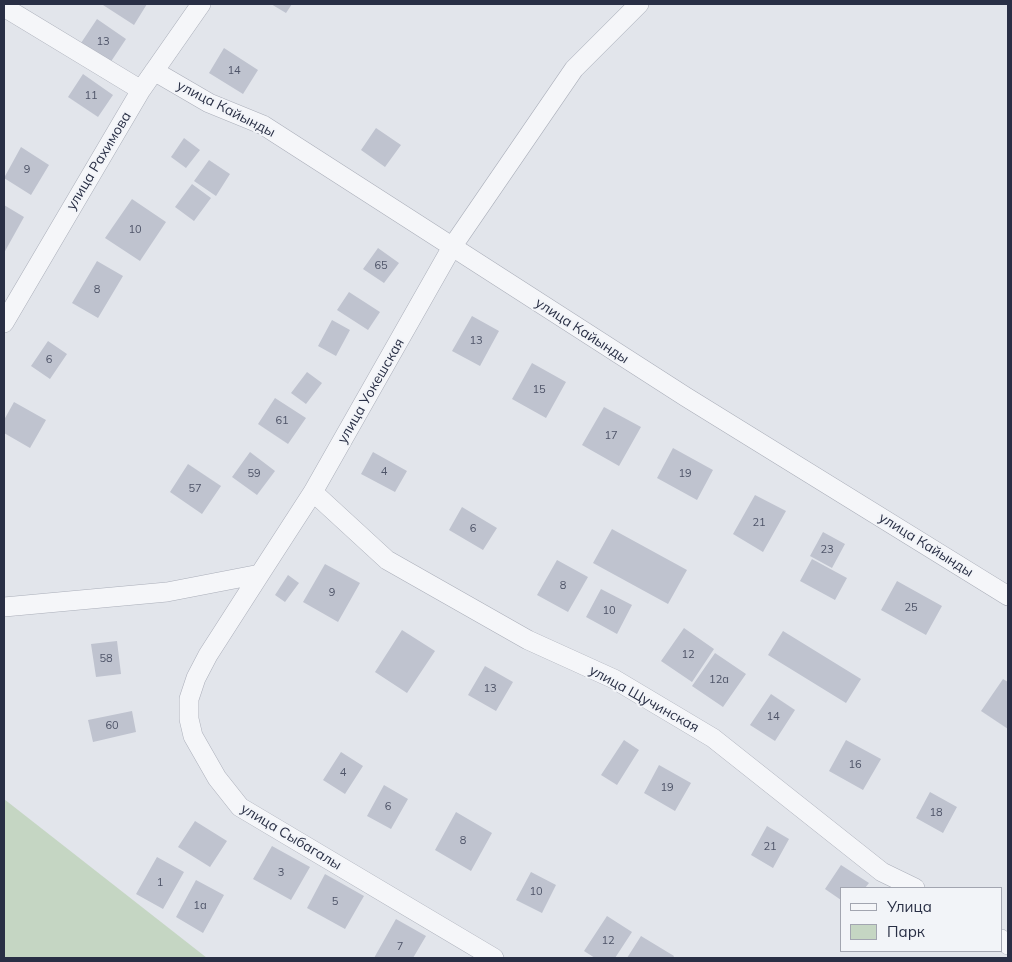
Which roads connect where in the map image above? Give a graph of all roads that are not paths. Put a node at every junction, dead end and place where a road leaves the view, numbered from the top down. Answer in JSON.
{"nodes":[{"id":1,"x":202,"y":4,"type":"edge"},
{"id":2,"x":639,"y":4,"type":"edge"},
{"id":3,"x":4,"y":7,"type":"edge"},
{"id":4,"x":154,"y":70,"type":"junction"},
{"id":5,"x":141,"y":90,"type":"junction"},
{"id":6,"x":452,"y":248,"type":"junction"},
{"id":7,"x":4,"y":322,"type":"edge"},
{"id":8,"x":313,"y":492,"type":"junction"},
{"id":9,"x":260,"y":574,"type":"junction"},
{"id":10,"x":1008,"y":596,"type":"edge"},
{"id":11,"x":4,"y":607,"type":"edge"},
{"id":12,"x":913,"y":887,"type":"edge"},
{"id":13,"x":494,"y":958,"type":"edge"}],
"edges":[{"from":1,"to":4,"type":"street","name":"улица Рахимова"},
{"from":2,"to":6,"type":"street","name":"улица Уокешская"},
{"from":3,"to":5,"type":"street"},
{"from":4,"to":5,"type":"street","name":"улица Рахимова"},
{"from":4,"to":6,"type":"street","name":"улица Кайынды"},
{"from":5,"to":7,"type":"street","name":"улица Рахимова"},
{"from":6,"to":8,"type":"street","name":"улица Уокешская"},
{"from":6,"to":10,"type":"street","name":"улица Кайынды"},
{"from":8,"to":9,"type":"street","name":"улица Уокешская"},
{"from":8,"to":12,"type":"street","name":"улица Щучинская"},
{"from":9,"to":11,"type":"street"},
{"from":9,"to":13,"type":"street","name":"улица Сыбагалы"}]}
